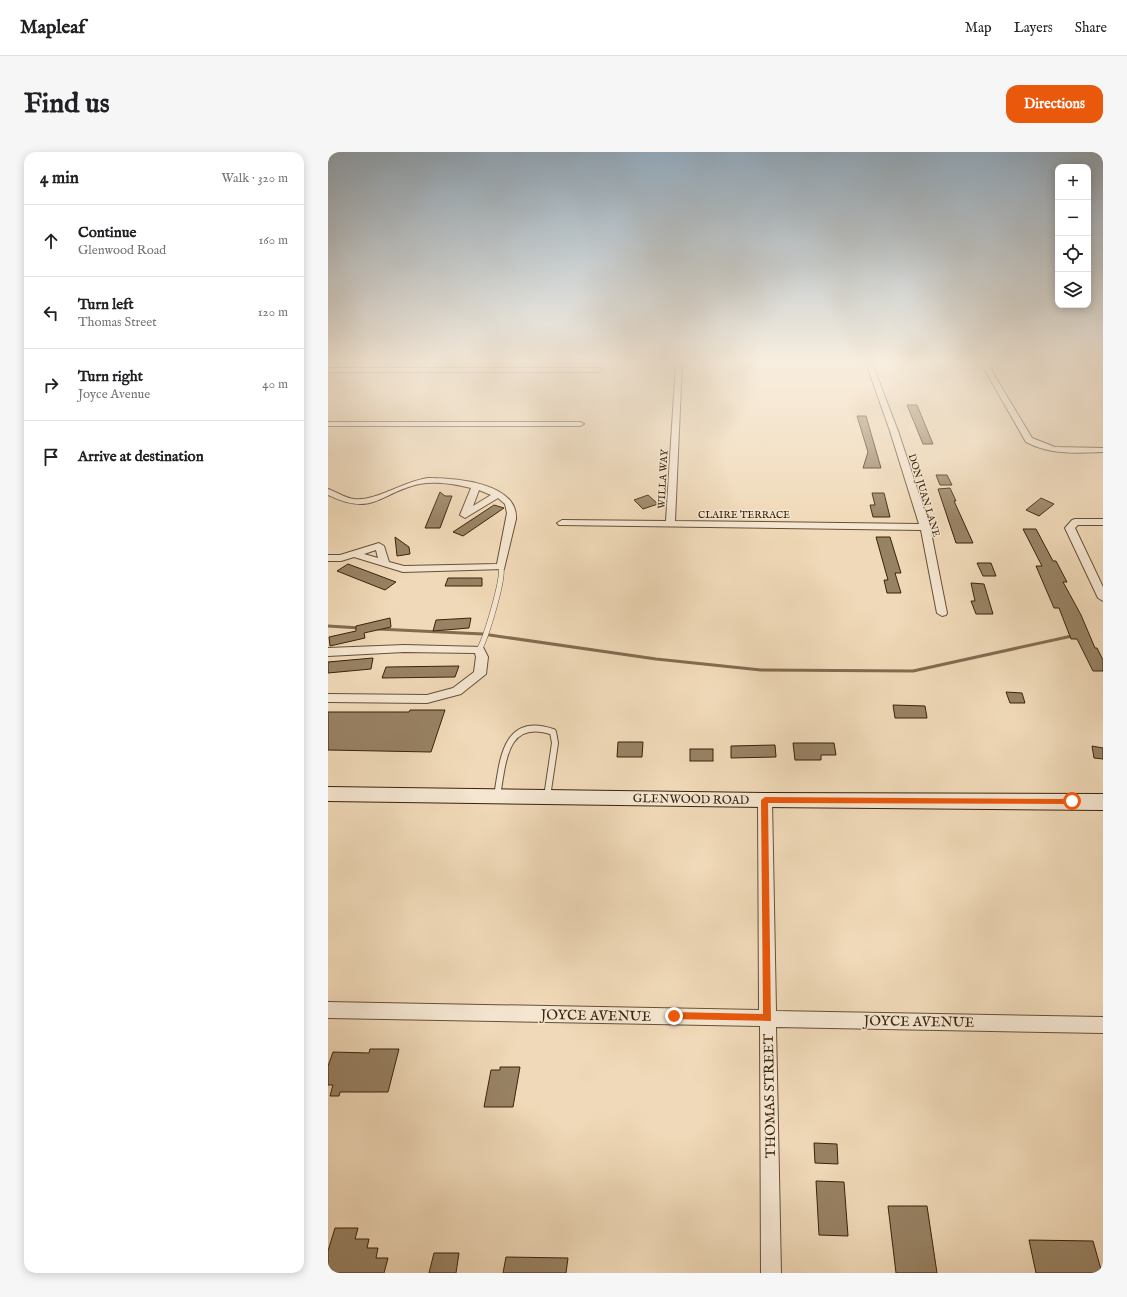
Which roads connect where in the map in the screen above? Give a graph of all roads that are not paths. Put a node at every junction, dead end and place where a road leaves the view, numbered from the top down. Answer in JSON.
{"nodes":[{"id":1,"x":676,"y":415,"type":"edge"},
{"id":2,"x":888,"y":415,"type":"edge"},
{"id":3,"x":1014,"y":415,"type":"edge"},
{"id":4,"x":328,"y":424,"type":"edge"},
{"id":5,"x":580,"y":424,"type":"dead end"},
{"id":6,"x":1103,"y":450,"type":"edge"},
{"id":7,"x":476,"y":486,"type":"junction"},
{"id":8,"x":328,"y":492,"type":"edge"},
{"id":9,"x":498,"y":494,"type":"junction"},
{"id":10,"x":1103,"y":522,"type":"edge"},
{"id":11,"x":562,"y":523,"type":"dead end"},
{"id":12,"x":670,"y":525,"type":"junction"},
{"id":13,"x":925,"y":527,"type":"junction"},
{"id":14,"x":354,"y":554,"type":"junction"},
{"id":15,"x":328,"y":558,"type":"edge"},
{"id":16,"x":385,"y":564,"type":"junction"},
{"id":17,"x":501,"y":567,"type":"junction"},
{"id":18,"x":1103,"y":598,"type":"edge"},
{"id":19,"x":942,"y":613,"type":"dead end"},
{"id":20,"x":479,"y":650,"type":"junction"},
{"id":21,"x":328,"y":652,"type":"edge"},
{"id":22,"x":328,"y":698,"type":"edge"},
{"id":23,"x":328,"y":794,"type":"edge"},
{"id":24,"x":497,"y":797,"type":"junction"},
{"id":25,"x":547,"y":797,"type":"junction"},
{"id":26,"x":765,"y":800,"type":"junction"},
{"id":27,"x":1103,"y":802,"type":"edge"},
{"id":28,"x":328,"y":1010,"type":"edge"},
{"id":29,"x":768,"y":1018,"type":"junction"},
{"id":30,"x":1103,"y":1025,"type":"edge"},
{"id":31,"x":771,"y":1273,"type":"edge"}],
"edges":[{"from":1,"to":12,"type":"street","name":"WILLA WAY"},
{"from":2,"to":13,"type":"street","name":"DON JUAN LANE"},
{"from":3,"to":6,"type":"street"},
{"from":4,"to":5,"type":"street"},
{"from":7,"to":8,"type":"street"},
{"from":7,"to":9,"type":"street"},
{"from":7,"to":9,"type":"street"},
{"from":9,"to":17,"type":"street"},
{"from":10,"to":18,"type":"street"},
{"from":11,"to":12,"type":"street","name":"CLAIRE TERRACE"},
{"from":12,"to":13,"type":"street","name":"CLAIRE TERRACE"},
{"from":13,"to":19,"type":"street","name":"DON JUAN LANE"},
{"from":14,"to":15,"type":"street"},
{"from":14,"to":16,"type":"street"},
{"from":14,"to":16,"type":"street"},
{"from":16,"to":17,"type":"street"},
{"from":17,"to":20,"type":"lane"},
{"from":20,"to":21,"type":"street"},
{"from":20,"to":22,"type":"street"},
{"from":23,"to":24,"type":"main road","name":"GLENWOOD ROAD"},
{"from":24,"to":25,"type":"main road","name":"GLENWOOD ROAD"},
{"from":24,"to":25,"type":"lane"},
{"from":25,"to":26,"type":"main road","name":"GLENWOOD ROAD"},
{"from":26,"to":27,"type":"main road","name":"GLENWOOD ROAD"},
{"from":26,"to":29,"type":"street","name":"THOMAS STREET"},
{"from":28,"to":29,"type":"street","name":"JOYCE AVENUE"},
{"from":29,"to":30,"type":"street","name":"JOYCE AVENUE"},
{"from":29,"to":31,"type":"street","name":"THOMAS STREET"}]}
